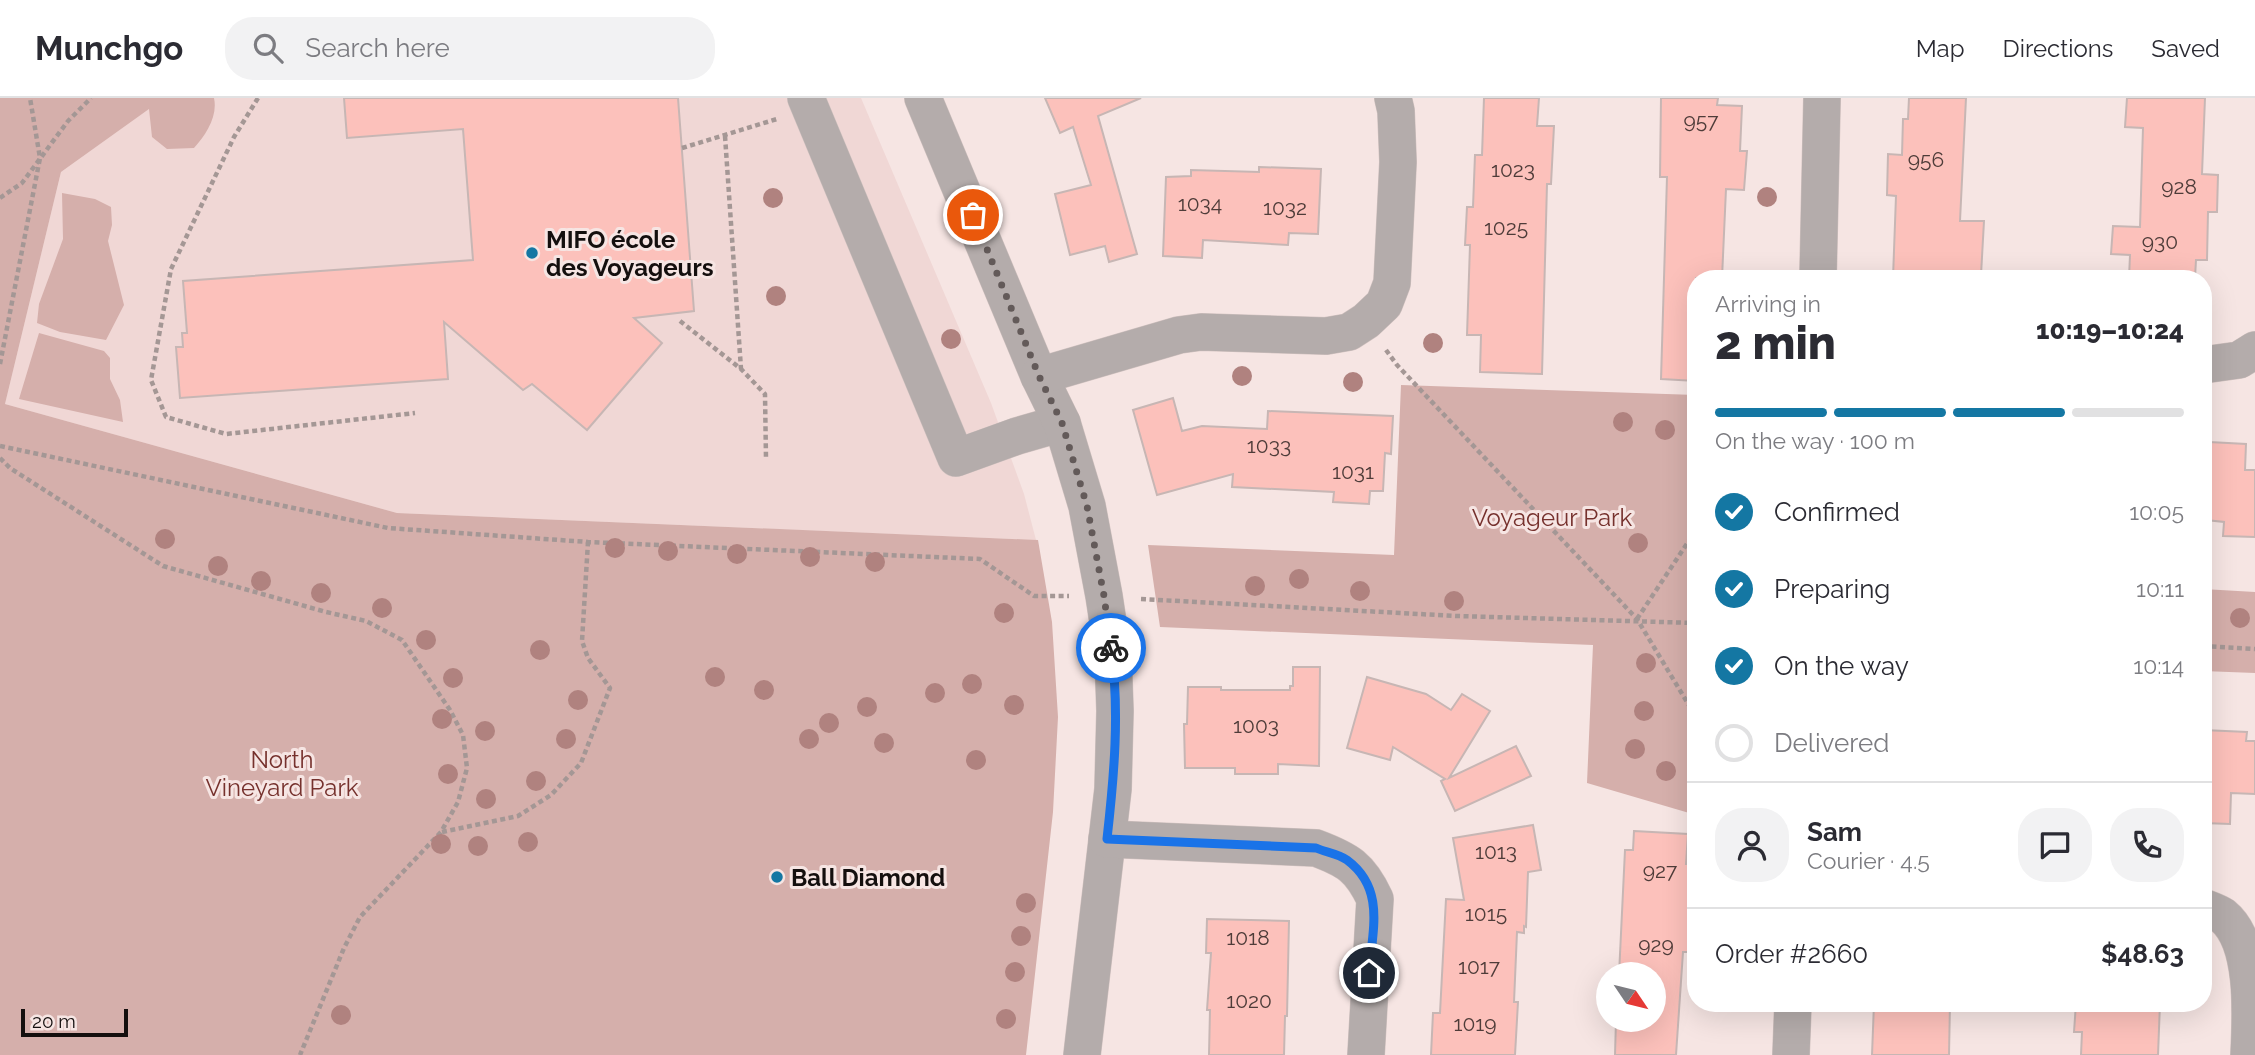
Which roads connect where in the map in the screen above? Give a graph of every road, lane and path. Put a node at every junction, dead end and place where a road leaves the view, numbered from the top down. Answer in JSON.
{"nodes":[{"id":1,"x":30,"y":98,"type":"edge"},
{"id":2,"x":91,"y":98,"type":"edge"},
{"id":3,"x":258,"y":98,"type":"edge"},
{"id":4,"x":923,"y":98,"type":"edge"},
{"id":5,"x":1393,"y":98,"type":"edge"},
{"id":6,"x":1822,"y":98,"type":"edge"},
{"id":7,"x":808,"y":103,"type":"edge"},
{"id":8,"x":725,"y":136,"type":"junction"},
{"id":9,"x":682,"y":148,"type":"dead end"},
{"id":10,"x":40,"y":158,"type":"junction"},
{"id":11,"x":0,"y":198,"type":"edge"},
{"id":12,"x":1818,"y":270,"type":"edge"},
{"id":13,"x":680,"y":321,"type":"dead end"},
{"id":14,"x":1366,"y":321,"type":"junction"},
{"id":15,"x":2255,"y":349,"type":"edge"},
{"id":16,"x":0,"y":364,"type":"edge"},
{"id":17,"x":2212,"y":364,"type":"edge"},
{"id":18,"x":741,"y":369,"type":"junction"},
{"id":19,"x":1039,"y":376,"type":"junction"},
{"id":20,"x":415,"y":413,"type":"dead end"},
{"id":21,"x":1062,"y":423,"type":"junction"},
{"id":22,"x":0,"y":446,"type":"edge"},
{"id":23,"x":0,"y":458,"type":"edge"},
{"id":24,"x":766,"y":459,"type":"dead end"},
{"id":25,"x":588,"y":542,"type":"junction"},
{"id":26,"x":1687,"y":544,"type":"edge"},
{"id":27,"x":1104,"y":596,"type":"junction"},
{"id":28,"x":1637,"y":620,"type":"junction"},
{"id":29,"x":1687,"y":623,"type":"edge"},
{"id":30,"x":2212,"y":647,"type":"edge"},
{"id":31,"x":2255,"y":649,"type":"edge"},
{"id":32,"x":1687,"y":702,"type":"edge"},
{"id":33,"x":441,"y":832,"type":"junction"},
{"id":34,"x":1107,"y":839,"type":"junction"},
{"id":35,"x":2212,"y":911,"type":"edge"},
{"id":36,"x":1793,"y":1012,"type":"edge"},
{"id":37,"x":300,"y":1055,"type":"edge"},
{"id":38,"x":1082,"y":1055,"type":"edge"},
{"id":39,"x":1366,"y":1055,"type":"edge"},
{"id":40,"x":1791,"y":1055,"type":"edge"},
{"id":41,"x":2249,"y":1055,"type":"edge"}],
"edges":[{"from":1,"to":10,"type":"path"},
{"from":2,"to":10,"type":"path"},
{"from":3,"to":20,"type":"path"},
{"from":4,"to":19,"type":"street"},
{"from":5,"to":14,"type":"street"},
{"from":6,"to":12,"type":"street"},
{"from":7,"to":8,"type":"path"},
{"from":7,"to":21,"type":"street"},
{"from":8,"to":9,"type":"path"},
{"from":8,"to":18,"type":"path"},
{"from":10,"to":11,"type":"path"},
{"from":10,"to":16,"type":"path"},
{"from":13,"to":18,"type":"path"},
{"from":14,"to":19,"type":"street"},
{"from":14,"to":28,"type":"path"},
{"from":15,"to":17,"type":"street"},
{"from":18,"to":24,"type":"path"},
{"from":19,"to":21,"type":"street"},
{"from":21,"to":27,"type":"street"},
{"from":22,"to":25,"type":"path"},
{"from":23,"to":33,"type":"path"},
{"from":25,"to":27,"type":"path"},
{"from":25,"to":33,"type":"path"},
{"from":26,"to":28,"type":"path"},
{"from":27,"to":28,"type":"path"},
{"from":27,"to":34,"type":"street"},
{"from":28,"to":29,"type":"path"},
{"from":28,"to":32,"type":"path"},
{"from":30,"to":31,"type":"path"},
{"from":33,"to":37,"type":"path"},
{"from":34,"to":38,"type":"street"},
{"from":34,"to":39,"type":"street"},
{"from":35,"to":41,"type":"street"},
{"from":36,"to":40,"type":"street"}]}
